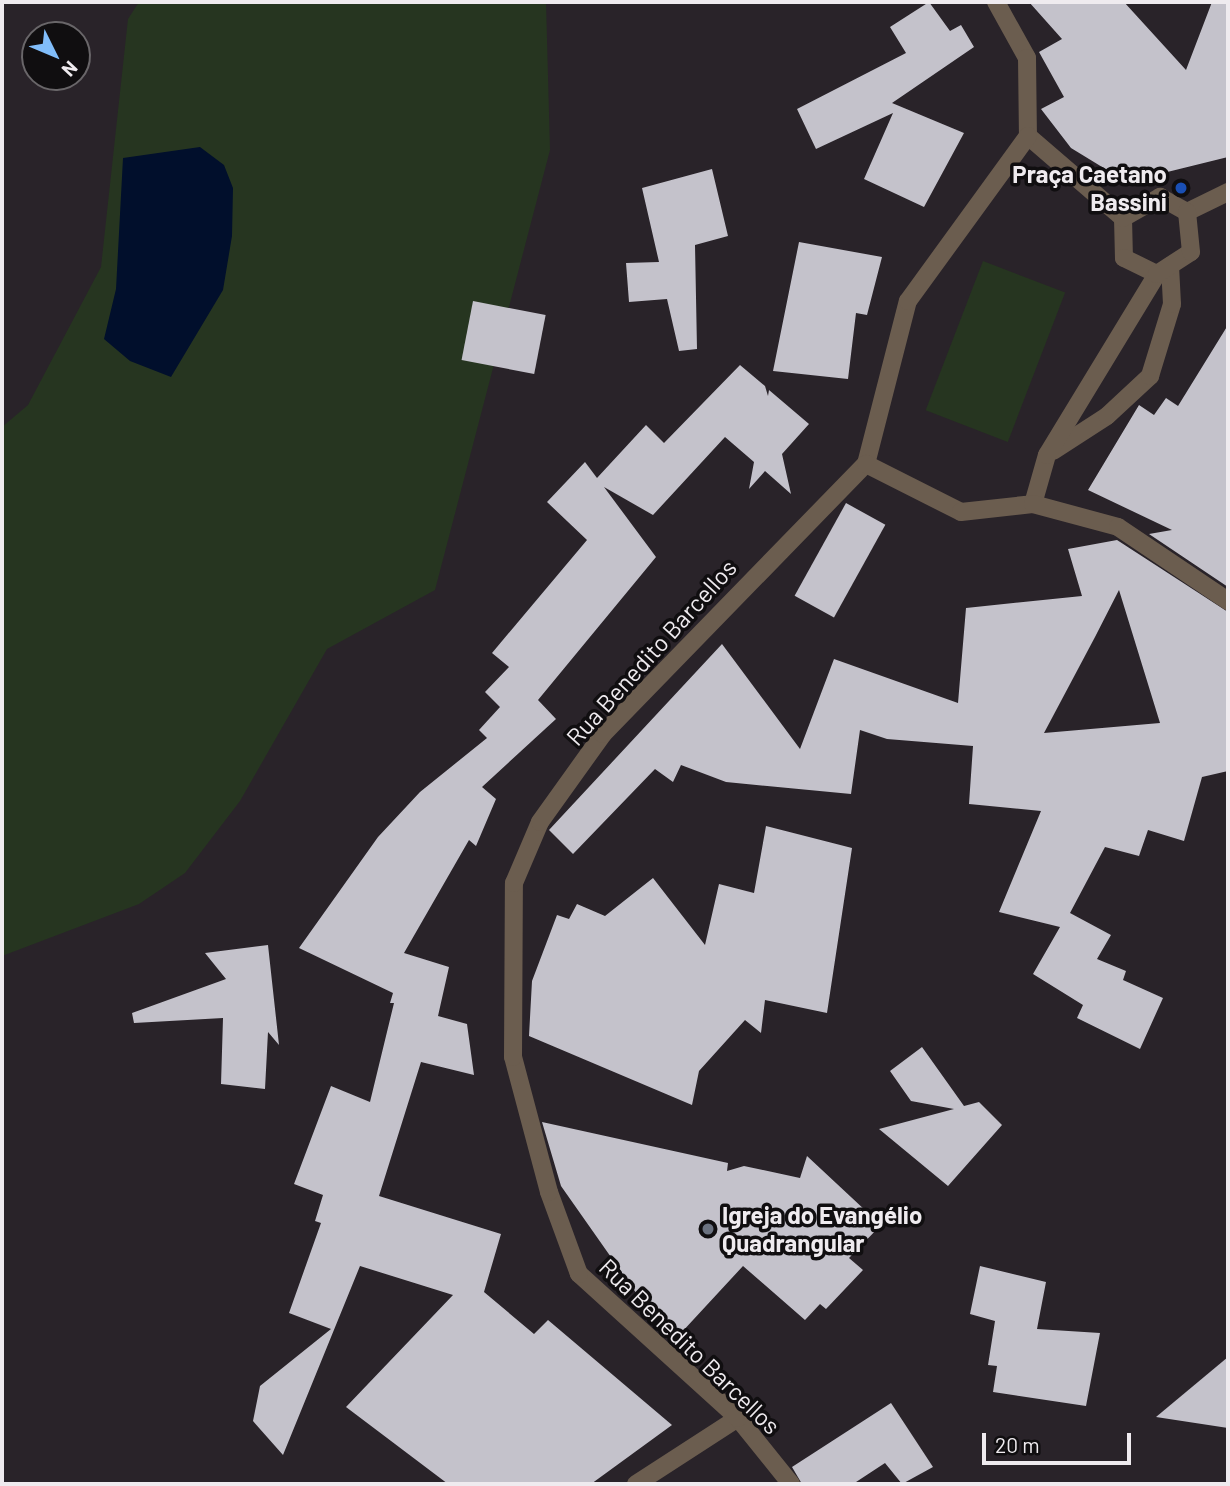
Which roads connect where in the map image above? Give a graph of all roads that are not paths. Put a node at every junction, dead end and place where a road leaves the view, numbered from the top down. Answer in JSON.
{"nodes":[{"id":1,"x":996,"y":2,"type":"edge"},
{"id":2,"x":1028,"y":136,"type":"junction"},
{"id":3,"x":1228,"y":192,"type":"edge"},
{"id":4,"x":1187,"y":212,"type":"junction"},
{"id":5,"x":1123,"y":218,"type":"junction"},
{"id":6,"x":1163,"y":270,"type":"junction"},
{"id":7,"x":1047,"y":455,"type":"junction"},
{"id":8,"x":866,"y":464,"type":"junction"},
{"id":9,"x":1033,"y":504,"type":"junction"},
{"id":10,"x":1228,"y":601,"type":"edge"},
{"id":11,"x":737,"y":1418,"type":"junction"},
{"id":12,"x":636,"y":1484,"type":"edge"},
{"id":13,"x":791,"y":1484,"type":"edge"}],
"edges":[{"from":1,"to":2,"type":"street"},
{"from":2,"to":5,"type":"street"},
{"from":2,"to":8,"type":"street"},
{"from":3,"to":4,"type":"street"},
{"from":4,"to":5,"type":"street"},
{"from":4,"to":6,"type":"street"},
{"from":5,"to":6,"type":"street"},
{"from":6,"to":7,"type":"street"},
{"from":6,"to":7,"type":"street"},
{"from":7,"to":9,"type":"street"},
{"from":8,"to":9,"type":"street"},
{"from":8,"to":11,"type":"street","name":"Rua Benedito Barcellos"},
{"from":9,"to":10,"type":"street"},
{"from":11,"to":12,"type":"street"},
{"from":11,"to":13,"type":"street","name":"Rua Benedito Barcellos"}]}
